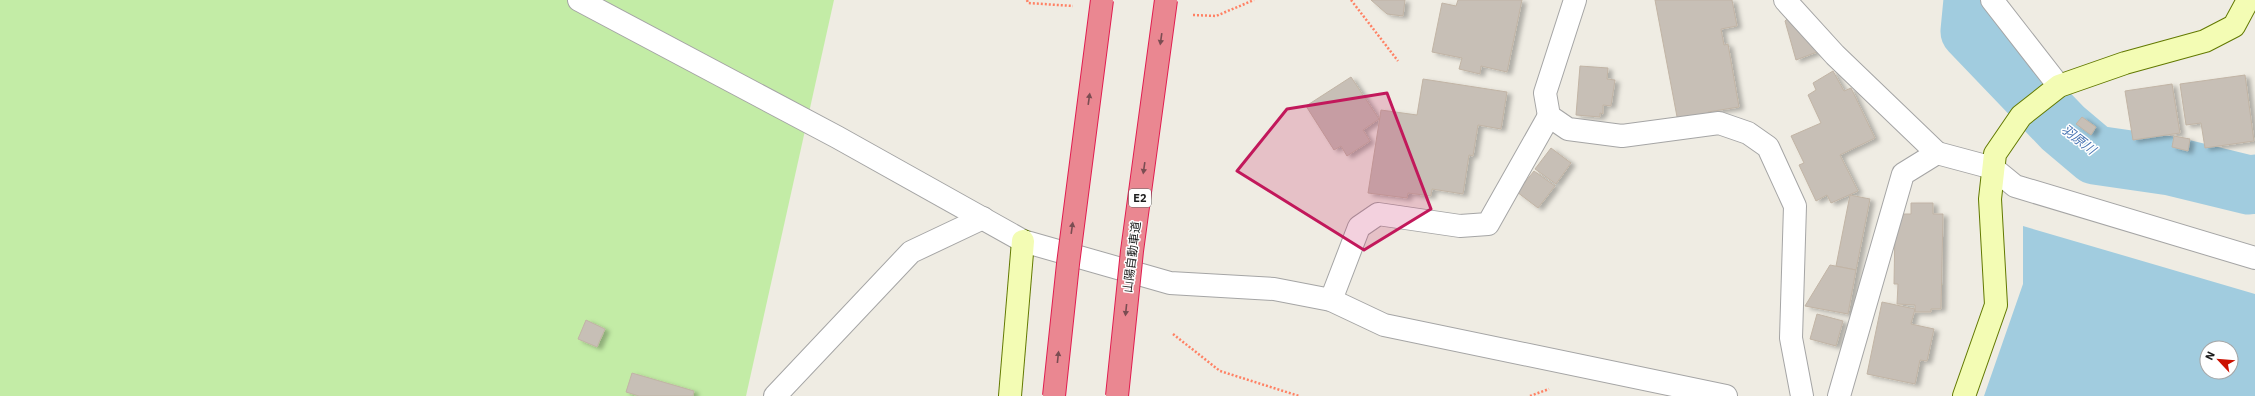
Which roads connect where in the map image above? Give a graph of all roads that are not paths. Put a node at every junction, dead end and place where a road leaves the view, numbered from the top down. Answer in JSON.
{"nodes":[{"id":1,"x":579,"y":0,"type":"edge"},
{"id":2,"x":1102,"y":0,"type":"edge"},
{"id":3,"x":1166,"y":0,"type":"edge"},
{"id":4,"x":1575,"y":0,"type":"edge"},
{"id":5,"x":1785,"y":0,"type":"edge"},
{"id":6,"x":1992,"y":0,"type":"edge"},
{"id":7,"x":2248,"y":0,"type":"edge"},
{"id":8,"x":2059,"y":86,"type":"junction"},
{"id":9,"x":1549,"y":116,"type":"junction"},
{"id":10,"x":1937,"y":153,"type":"junction"},
{"id":11,"x":1993,"y":168,"type":"junction"},
{"id":12,"x":983,"y":218,"type":"junction"},
{"id":13,"x":1023,"y":241,"type":"junction"},
{"id":14,"x":2255,"y":258,"type":"edge"},
{"id":15,"x":1331,"y":300,"type":"junction"},
{"id":16,"x":775,"y":396,"type":"edge"},
{"id":17,"x":1010,"y":396,"type":"edge"},
{"id":18,"x":1054,"y":396,"type":"edge"},
{"id":19,"x":1117,"y":396,"type":"edge"},
{"id":20,"x":1726,"y":396,"type":"edge"},
{"id":21,"x":1802,"y":396,"type":"edge"},
{"id":22,"x":1839,"y":396,"type":"edge"},
{"id":23,"x":1964,"y":396,"type":"edge"}],
"edges":[{"from":1,"to":12,"type":"street"},
{"from":18,"to":2,"type":"highway","one_way":true,"bridge":true},
{"from":3,"to":19,"type":"highway","name":"山陽自動車道","number":"E2","one_way":true,"bridge":true},
{"from":4,"to":9,"type":"street"},
{"from":5,"to":10,"type":"street"},
{"from":6,"to":8,"type":"street"},
{"from":7,"to":8,"type":"street"},
{"from":8,"to":11,"type":"street"},
{"from":9,"to":15,"type":"street"},
{"from":9,"to":21,"type":"street"},
{"from":10,"to":11,"type":"street"},
{"from":10,"to":22,"type":"street"},
{"from":11,"to":14,"type":"street"},
{"from":11,"to":23,"type":"street"},
{"from":12,"to":13,"type":"street"},
{"from":12,"to":16,"type":"street"},
{"from":13,"to":15,"type":"street"},
{"from":13,"to":17,"type":"street"},
{"from":15,"to":20,"type":"street"}]}
